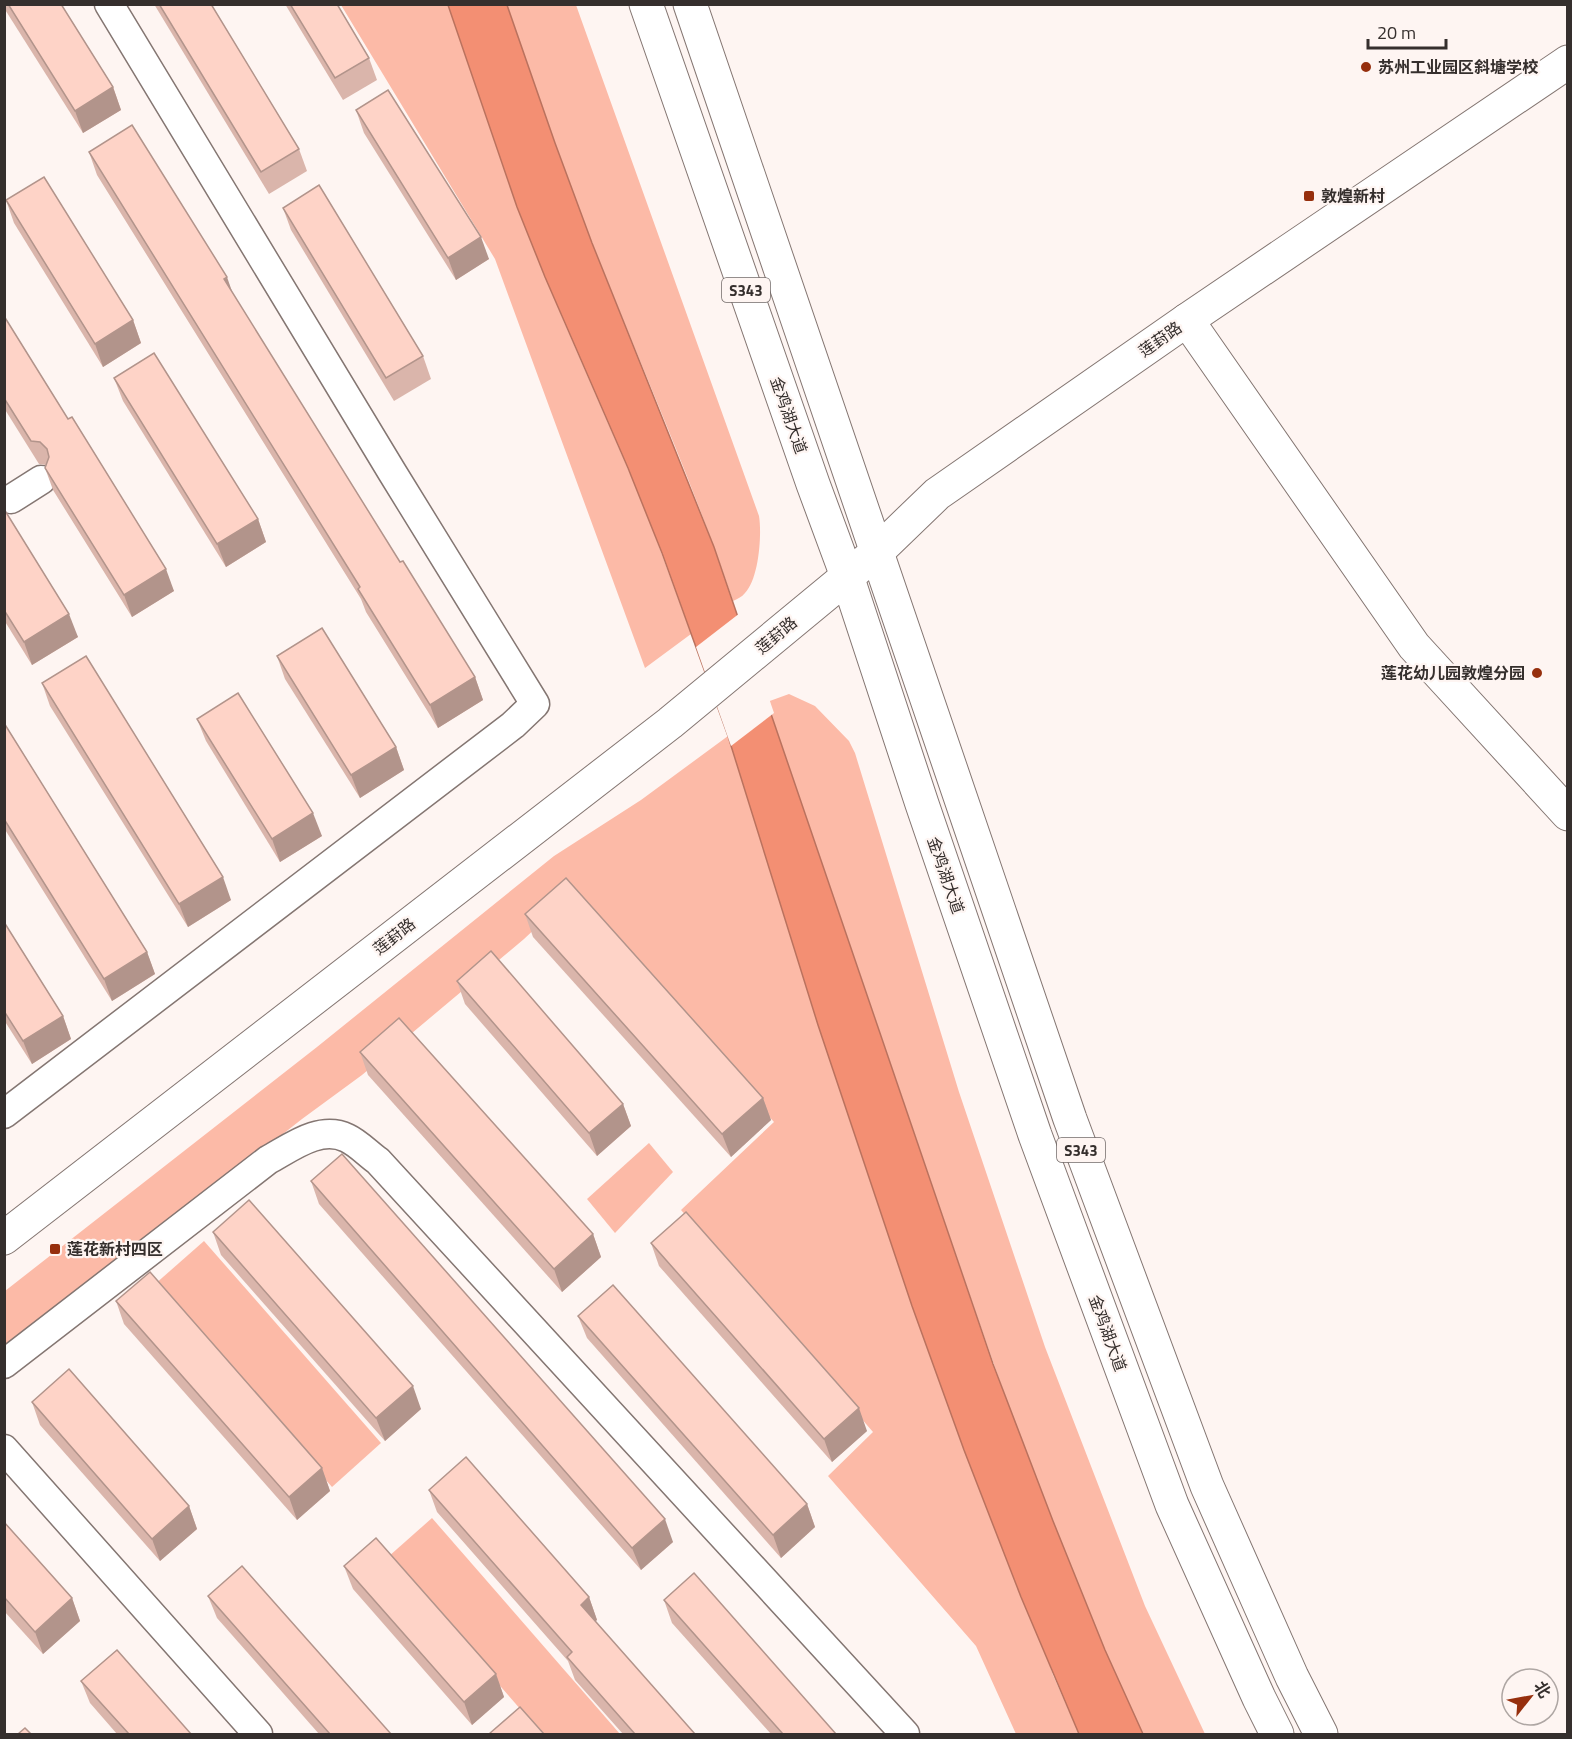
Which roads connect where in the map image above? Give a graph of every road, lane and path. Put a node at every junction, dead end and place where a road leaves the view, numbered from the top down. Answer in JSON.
{"nodes":[{"id":1,"x":109,"y":4,"type":"edge"},
{"id":2,"x":646,"y":4,"type":"edge"},
{"id":3,"x":690,"y":4,"type":"edge"},
{"id":4,"x":1568,"y":62,"type":"edge"},
{"id":5,"x":1187,"y":320,"type":"junction"},
{"id":6,"x":41,"y":480,"type":"edge"},
{"id":7,"x":11,"y":499,"type":"dead end"},
{"id":8,"x":877,"y":552,"type":"junction"},
{"id":9,"x":847,"y":576,"type":"junction"},
{"id":10,"x":1568,"y":814,"type":"edge"},
{"id":11,"x":4,"y":1114,"type":"edge"},
{"id":12,"x":4,"y":1238,"type":"edge"},
{"id":13,"x":4,"y":1364,"type":"edge"},
{"id":14,"x":4,"y":1449,"type":"edge"},
{"id":15,"x":258,"y":1734,"type":"edge"},
{"id":16,"x":905,"y":1734,"type":"edge"},
{"id":17,"x":1277,"y":1734,"type":"edge"},
{"id":18,"x":1321,"y":1734,"type":"edge"}],
"edges":[{"from":1,"to":11,"type":"street"},
{"from":2,"to":9,"type":"main road","name":"金鸡湖大道","number":"S343"},
{"from":3,"to":8,"type":"main road","number":"S343"},
{"from":4,"to":5,"type":"main road","name":"莲葑路"},
{"from":5,"to":8,"type":"main road","name":"莲葑路"},
{"from":5,"to":10,"type":"main road"},
{"from":6,"to":7,"type":"street"},
{"from":8,"to":9,"type":"main road","name":"莲葑路"},
{"from":8,"to":18,"type":"main road","number":"S343"},
{"from":9,"to":12,"type":"main road","name":"莲葑路"},
{"from":9,"to":17,"type":"main road","name":"金鸡湖大道","number":"S343"},
{"from":13,"to":16,"type":"street"},
{"from":14,"to":15,"type":"street"}]}
